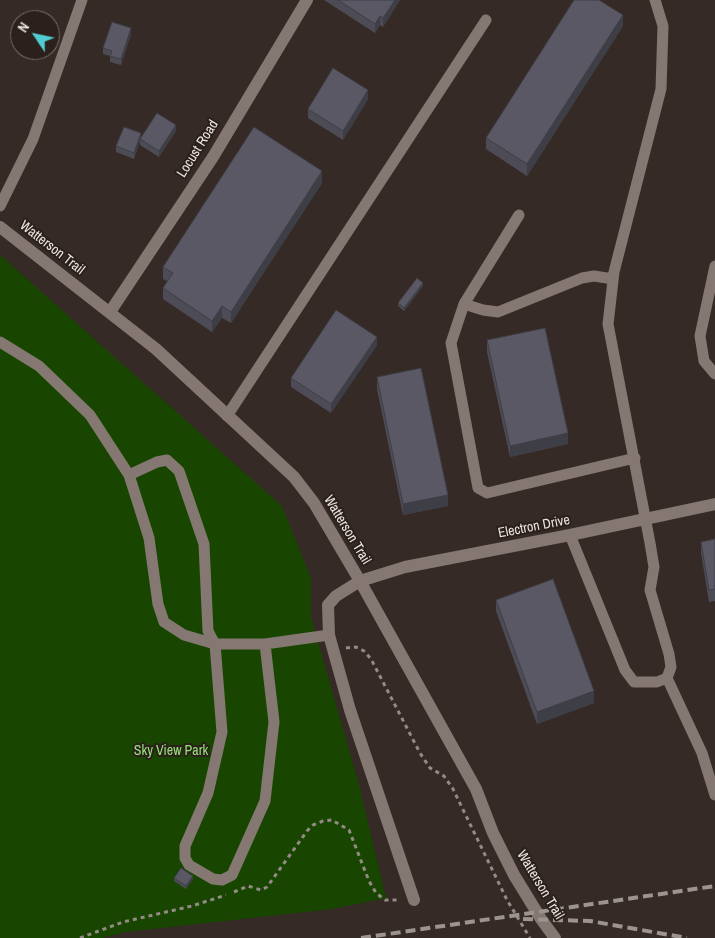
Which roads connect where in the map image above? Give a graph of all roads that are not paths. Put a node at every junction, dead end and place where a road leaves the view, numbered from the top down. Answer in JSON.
{"nodes":[{"id":1,"x":82,"y":0,"type":"edge"},
{"id":2,"x":307,"y":0,"type":"edge"},
{"id":3,"x":655,"y":0,"type":"edge"},
{"id":4,"x":486,"y":20,"type":"dead end"},
{"id":5,"x":0,"y":206,"type":"edge"},
{"id":6,"x":519,"y":215,"type":"dead end"},
{"id":7,"x":0,"y":227,"type":"edge"},
{"id":8,"x":715,"y":266,"type":"edge"},
{"id":9,"x":613,"y":279,"type":"junction"},
{"id":10,"x":464,"y":304,"type":"junction"},
{"id":11,"x":110,"y":312,"type":"junction"},
{"id":12,"x":0,"y":342,"type":"edge"},
{"id":13,"x":715,"y":374,"type":"edge"},
{"id":14,"x":227,"y":416,"type":"junction"},
{"id":15,"x":635,"y":458,"type":"junction"},
{"id":16,"x":129,"y":476,"type":"junction"},
{"id":17,"x":715,"y":504,"type":"edge"},
{"id":18,"x":646,"y":519,"type":"junction"},
{"id":19,"x":570,"y":534,"type":"junction"},
{"id":20,"x":360,"y":581,"type":"junction"},
{"id":21,"x":329,"y":636,"type":"junction"},
{"id":22,"x":215,"y":644,"type":"junction"},
{"id":23,"x":265,"y":644,"type":"junction"},
{"id":24,"x":667,"y":678,"type":"junction"},
{"id":25,"x":715,"y":795,"type":"edge"},
{"id":26,"x":414,"y":900,"type":"road end"},
{"id":27,"x":555,"y":938,"type":"edge"}],
"edges":[{"from":1,"to":5,"type":"lane"},
{"from":2,"to":11,"type":"street","name":"Locust Road"},
{"from":3,"to":9,"type":"lane"},
{"from":4,"to":14,"type":"lane"},
{"from":6,"to":10,"type":"lane"},
{"from":7,"to":11,"type":"street","name":"Watterson Trail"},
{"from":8,"to":13,"type":"lane"},
{"from":9,"to":10,"type":"lane"},
{"from":9,"to":15,"type":"lane"},
{"from":10,"to":15,"type":"lane"},
{"from":11,"to":14,"type":"street","name":"Watterson Trail"},
{"from":12,"to":16,"type":"lane"},
{"from":14,"to":20,"type":"street","name":"Watterson Trail"},
{"from":15,"to":18,"type":"lane"},
{"from":16,"to":22,"type":"lane"},
{"from":16,"to":22,"type":"lane"},
{"from":17,"to":18,"type":"street","name":"Electron Drive"},
{"from":18,"to":19,"type":"street","name":"Electron Drive"},
{"from":18,"to":24,"type":"lane"},
{"from":19,"to":20,"type":"street","name":"Electron Drive"},
{"from":19,"to":24,"type":"lane"},
{"from":20,"to":21,"type":"street","name":"Electron Drive"},
{"from":20,"to":27,"type":"street","name":"Watterson Trail"},
{"from":21,"to":23,"type":"lane"},
{"from":21,"to":26,"type":"street"},
{"from":22,"to":23,"type":"lane"},
{"from":22,"to":23,"type":"lane"},
{"from":24,"to":25,"type":"lane"}]}
